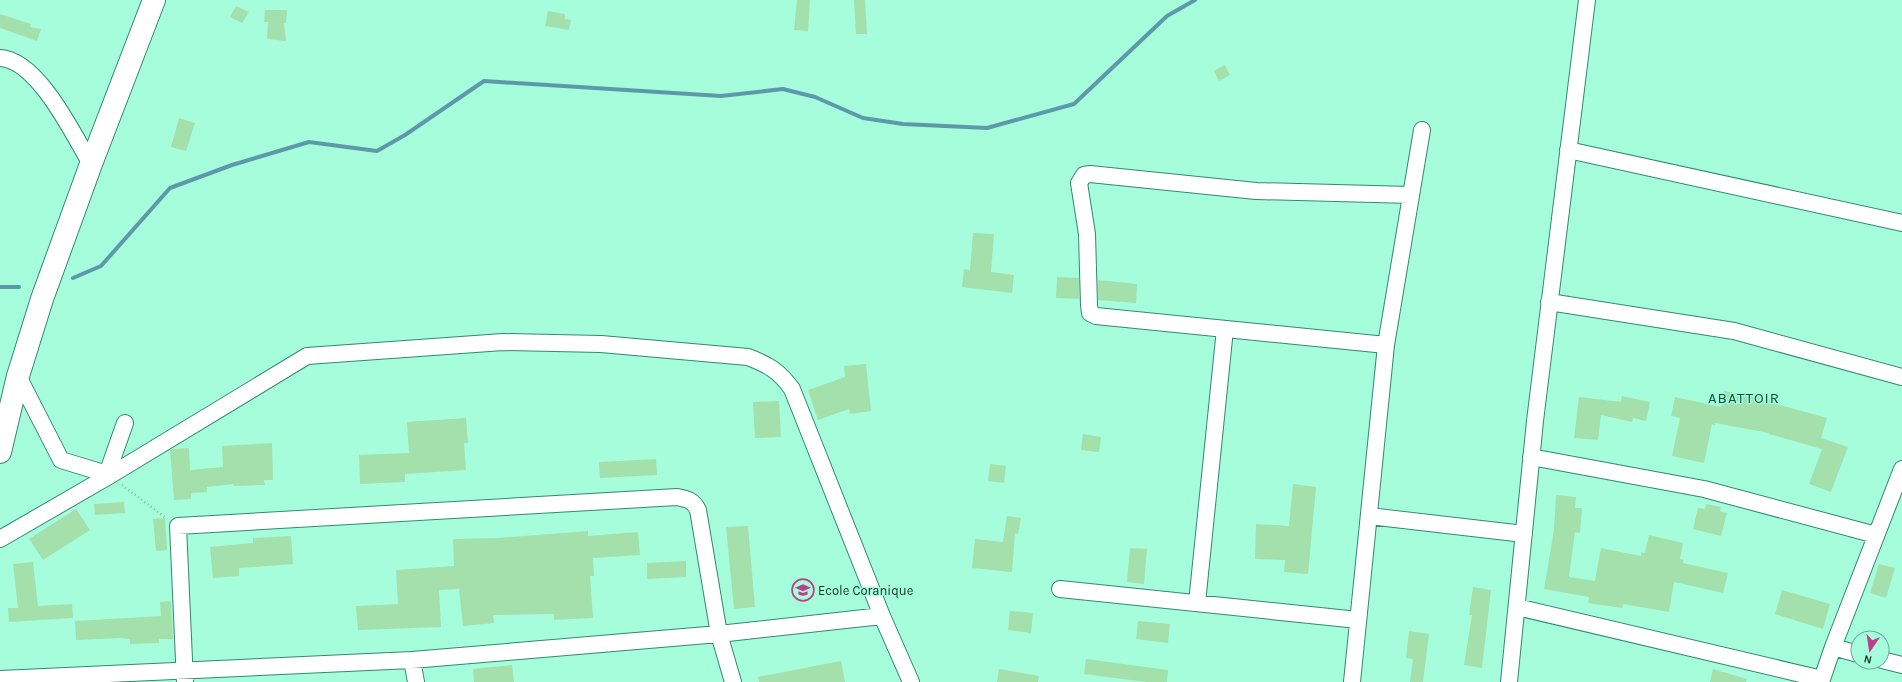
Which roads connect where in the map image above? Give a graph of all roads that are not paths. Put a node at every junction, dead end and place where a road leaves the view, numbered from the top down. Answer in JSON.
{"nodes":[{"id":1,"x":154,"y":0,"type":"edge"},
{"id":2,"x":1587,"y":0,"type":"edge"},
{"id":3,"x":0,"y":58,"type":"edge"},
{"id":4,"x":1422,"y":130,"type":"dead end"},
{"id":5,"x":1568,"y":150,"type":"junction"},
{"id":6,"x":91,"y":164,"type":"junction"},
{"id":7,"x":1411,"y":195,"type":"junction"},
{"id":8,"x":1902,"y":223,"type":"edge"},
{"id":9,"x":1549,"y":302,"type":"junction"},
{"id":10,"x":1225,"y":329,"type":"junction"},
{"id":11,"x":1386,"y":345,"type":"junction"},
{"id":12,"x":18,"y":376,"type":"junction"},
{"id":13,"x":1902,"y":377,"type":"edge"},
{"id":14,"x":125,"y":423,"type":"dead end"},
{"id":15,"x":0,"y":452,"type":"edge"},
{"id":16,"x":1531,"y":457,"type":"junction"},
{"id":17,"x":1902,"y":469,"type":"edge"},
{"id":18,"x":1369,"y":516,"type":"junction"},
{"id":19,"x":1524,"y":534,"type":"junction"},
{"id":20,"x":1876,"y":535,"type":"junction"},
{"id":21,"x":0,"y":539,"type":"edge"},
{"id":22,"x":1060,"y":588,"type":"dead end"},
{"id":23,"x":1197,"y":603,"type":"junction"},
{"id":24,"x":1517,"y":607,"type":"junction"},
{"id":25,"x":882,"y":616,"type":"junction"},
{"id":26,"x":1358,"y":620,"type":"junction"},
{"id":27,"x":719,"y":634,"type":"junction"},
{"id":28,"x":1833,"y":647,"type":"junction"},
{"id":29,"x":1850,"y":652,"type":"edge"},
{"id":30,"x":412,"y":660,"type":"junction"},
{"id":31,"x":1890,"y":662,"type":"edge"},
{"id":32,"x":1902,"y":665,"type":"edge"},
{"id":33,"x":185,"y":676,"type":"edge"},
{"id":34,"x":0,"y":679,"type":"edge"},
{"id":35,"x":1821,"y":681,"type":"edge"},
{"id":36,"x":416,"y":682,"type":"edge"},
{"id":37,"x":733,"y":682,"type":"edge"},
{"id":38,"x":911,"y":682,"type":"edge"},
{"id":39,"x":1352,"y":682,"type":"edge"},
{"id":40,"x":1510,"y":682,"type":"edge"}],
"edges":[{"from":1,"to":6,"type":"street"},
{"from":2,"to":5,"type":"street"},
{"from":3,"to":6,"type":"street"},
{"from":4,"to":7,"type":"street"},
{"from":5,"to":8,"type":"street"},
{"from":5,"to":9,"type":"street"},
{"from":6,"to":12,"type":"street"},
{"from":7,"to":10,"type":"street"},
{"from":7,"to":11,"type":"street"},
{"from":9,"to":13,"type":"street"},
{"from":9,"to":16,"type":"street"},
{"from":10,"to":11,"type":"street"},
{"from":10,"to":23,"type":"street"},
{"from":11,"to":18,"type":"street"},
{"from":12,"to":14,"type":"street"},
{"from":12,"to":15,"type":"street"},
{"from":16,"to":19,"type":"street"},
{"from":16,"to":20,"type":"street"},
{"from":17,"to":20,"type":"street"},
{"from":18,"to":19,"type":"street"},
{"from":18,"to":26,"type":"street"},
{"from":19,"to":24,"type":"street"},
{"from":20,"to":28,"type":"street"},
{"from":21,"to":25,"type":"street"},
{"from":22,"to":23,"type":"street"},
{"from":23,"to":26,"type":"street"},
{"from":24,"to":35,"type":"street"},
{"from":24,"to":40,"type":"street"},
{"from":25,"to":27,"type":"street"},
{"from":25,"to":38,"type":"street"},
{"from":26,"to":39,"type":"street"},
{"from":27,"to":30,"type":"street"},
{"from":27,"to":33,"type":"street"},
{"from":27,"to":37,"type":"street"},
{"from":28,"to":29,"type":"street"},
{"from":28,"to":35,"type":"street"},
{"from":30,"to":33,"type":"street"},
{"from":30,"to":36,"type":"street"},
{"from":31,"to":32,"type":"street"},
{"from":33,"to":34,"type":"street"}]}
